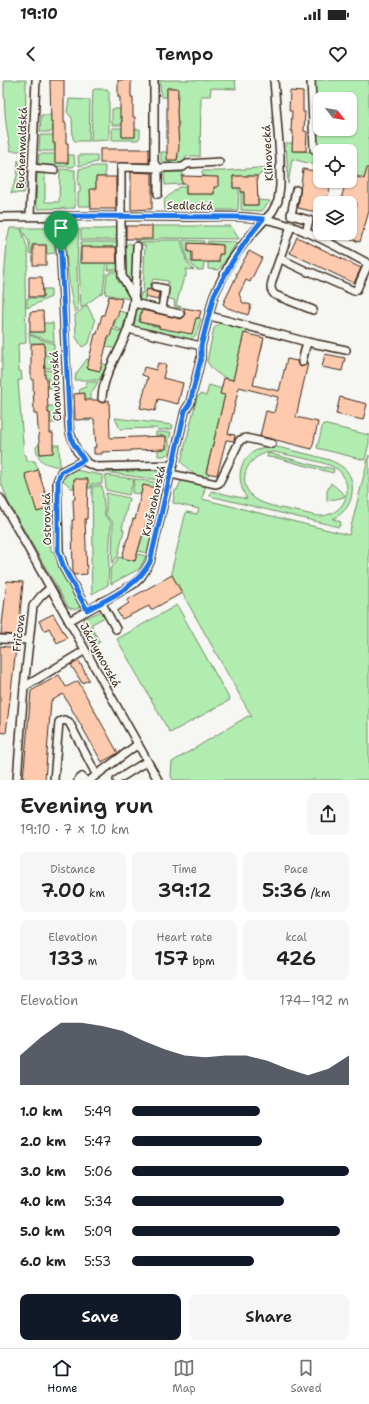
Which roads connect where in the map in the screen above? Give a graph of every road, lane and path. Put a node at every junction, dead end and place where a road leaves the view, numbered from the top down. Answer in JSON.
{"nodes":[{"id":1,"x":36,"y":80,"type":"edge"},
{"id":2,"x":154,"y":80,"type":"edge"},
{"id":3,"x":274,"y":80,"type":"edge"},
{"id":4,"x":311,"y":80,"type":"edge"},
{"id":5,"x":314,"y":144,"type":"edge"},
{"id":6,"x":219,"y":162,"type":"dead end"},
{"id":7,"x":32,"y":168,"type":"junction"},
{"id":8,"x":158,"y":168,"type":"junction"},
{"id":9,"x":54,"y":170,"type":"dead end"},
{"id":10,"x":296,"y":190,"type":"dead end"},
{"id":11,"x":158,"y":194,"type":"dead end"},
{"id":12,"x":291,"y":215,"type":"junction"},
{"id":13,"x":30,"y":216,"type":"junction"},
{"id":14,"x":59,"y":216,"type":"junction"},
{"id":15,"x":0,"y":217,"type":"edge"},
{"id":16,"x":263,"y":219,"type":"junction"},
{"id":17,"x":290,"y":226,"type":"junction"},
{"id":18,"x":306,"y":232,"type":"junction"},
{"id":19,"x":137,"y":246,"type":"dead end"},
{"id":20,"x":281,"y":259,"type":"junction"},
{"id":21,"x":368,"y":264,"type":"edge"},
{"id":22,"x":155,"y":286,"type":"dead end"},
{"id":23,"x":134,"y":301,"type":"junction"},
{"id":24,"x":162,"y":309,"type":"junction"},
{"id":25,"x":313,"y":310,"type":"dead end"},
{"id":26,"x":180,"y":314,"type":"dead end"},
{"id":27,"x":210,"y":316,"type":"junction"},
{"id":28,"x":128,"y":329,"type":"junction"},
{"id":29,"x":307,"y":342,"type":"junction"},
{"id":30,"x":201,"y":346,"type":"junction"},
{"id":31,"x":346,"y":350,"type":"dead end"},
{"id":32,"x":302,"y":362,"type":"dead end"},
{"id":33,"x":102,"y":398,"type":"dead end"},
{"id":34,"x":272,"y":444,"type":"dead end"},
{"id":35,"x":84,"y":460,"type":"junction"},
{"id":36,"x":173,"y":465,"type":"junction"},
{"id":37,"x":171,"y":474,"type":"junction"},
{"id":38,"x":0,"y":498,"type":"edge"},
{"id":39,"x":50,"y":588,"type":"junction"},
{"id":40,"x":101,"y":602,"type":"junction"},
{"id":41,"x":87,"y":610,"type":"junction"},
{"id":42,"x":68,"y":621,"type":"junction"},
{"id":43,"x":116,"y":629,"type":"dead end"},
{"id":44,"x":0,"y":639,"type":"edge"},
{"id":45,"x":29,"y":640,"type":"junction"},
{"id":46,"x":84,"y":650,"type":"junction"},
{"id":47,"x":24,"y":687,"type":"junction"},
{"id":48,"x":138,"y":744,"type":"junction"},
{"id":49,"x":148,"y":761,"type":"junction"},
{"id":50,"x":96,"y":774,"type":"junction"},
{"id":51,"x":17,"y":780,"type":"edge"},
{"id":52,"x":54,"y":780,"type":"edge"},
{"id":53,"x":78,"y":780,"type":"edge"},
{"id":54,"x":85,"y":780,"type":"edge"},
{"id":55,"x":90,"y":780,"type":"edge"},
{"id":56,"x":117,"y":780,"type":"edge"},
{"id":57,"x":158,"y":780,"type":"edge"}],
"edges":[{"from":1,"to":7,"type":"street","name":"Buchenwaldská"},
{"from":2,"to":8,"type":"street"},
{"from":3,"to":16,"type":"street","name":"Klínovecká"},
{"from":4,"to":5,"type":"street"},
{"from":6,"to":8,"type":"street"},
{"from":7,"to":9,"type":"street"},
{"from":7,"to":13,"type":"street","name":"Buchenwaldská"},
{"from":8,"to":11,"type":"street"},
{"from":8,"to":23,"type":"street","bridge":true},
{"from":10,"to":12,"type":"street"},
{"from":12,"to":17,"type":"street"},
{"from":12,"to":18,"type":"street"},
{"from":13,"to":14,"type":"street","name":"Sedlecká"},
{"from":13,"to":15,"type":"street","name":"Sedlecká"},
{"from":14,"to":16,"type":"street","name":"Sedlecká"},
{"from":14,"to":35,"type":"street","name":"Chomutovská"},
{"from":16,"to":17,"type":"street","name":"Sedlecká"},
{"from":16,"to":27,"type":"street","name":"Krušnohorská"},
{"from":17,"to":18,"type":"street","name":"Sedlecká"},
{"from":17,"to":20,"type":"street"},
{"from":18,"to":21,"type":"street","name":"Sedlecká"},
{"from":19,"to":23,"type":"street"},
{"from":20,"to":21,"type":"street"},
{"from":20,"to":25,"type":"street"},
{"from":22,"to":24,"type":"street"},
{"from":23,"to":24,"type":"street"},
{"from":23,"to":28,"type":"street"},
{"from":24,"to":26,"type":"street"},
{"from":27,"to":29,"type":"street"},
{"from":27,"to":30,"type":"street","name":"Krušnohorská"},
{"from":28,"to":30,"type":"street"},
{"from":28,"to":33,"type":"street"},
{"from":29,"to":31,"type":"street"},
{"from":29,"to":32,"type":"street"},
{"from":30,"to":36,"type":"street","name":"Krušnohorská"},
{"from":34,"to":37,"type":"street"},
{"from":35,"to":36,"type":"street"},
{"from":35,"to":41,"type":"street","name":"Ostrovská"},
{"from":36,"to":37,"type":"street","name":"Krušnohorská"},
{"from":37,"to":40,"type":"street","name":"Krušnohorská"},
{"from":38,"to":39,"type":"street","name":"Jáchymovská"},
{"from":39,"to":42,"type":"street","name":"Jáchymovská"},
{"from":39,"to":45,"type":"street","name":"Fričova"},
{"from":40,"to":41,"type":"street","name":"Krušnohorská"},
{"from":40,"to":43,"type":"street"},
{"from":41,"to":42,"type":"street","name":"Krušnohorská"},
{"from":42,"to":46,"type":"street","name":"Jáchymovská"},
{"from":44,"to":45,"type":"street"},
{"from":45,"to":47,"type":"street","name":"Fričova"},
{"from":46,"to":47,"type":"street"},
{"from":46,"to":48,"type":"street","name":"Jáchymovská"},
{"from":47,"to":51,"type":"street","name":"Fričova"},
{"from":48,"to":49,"type":"street","name":"Jáchymovská"},
{"from":48,"to":50,"type":"street"},
{"from":49,"to":56,"type":"street"},
{"from":49,"to":57,"type":"street","name":"Jáchymovská"},
{"from":50,"to":52,"type":"street"},
{"from":50,"to":55,"type":"street"},
{"from":53,"to":54,"type":"street"}]}
